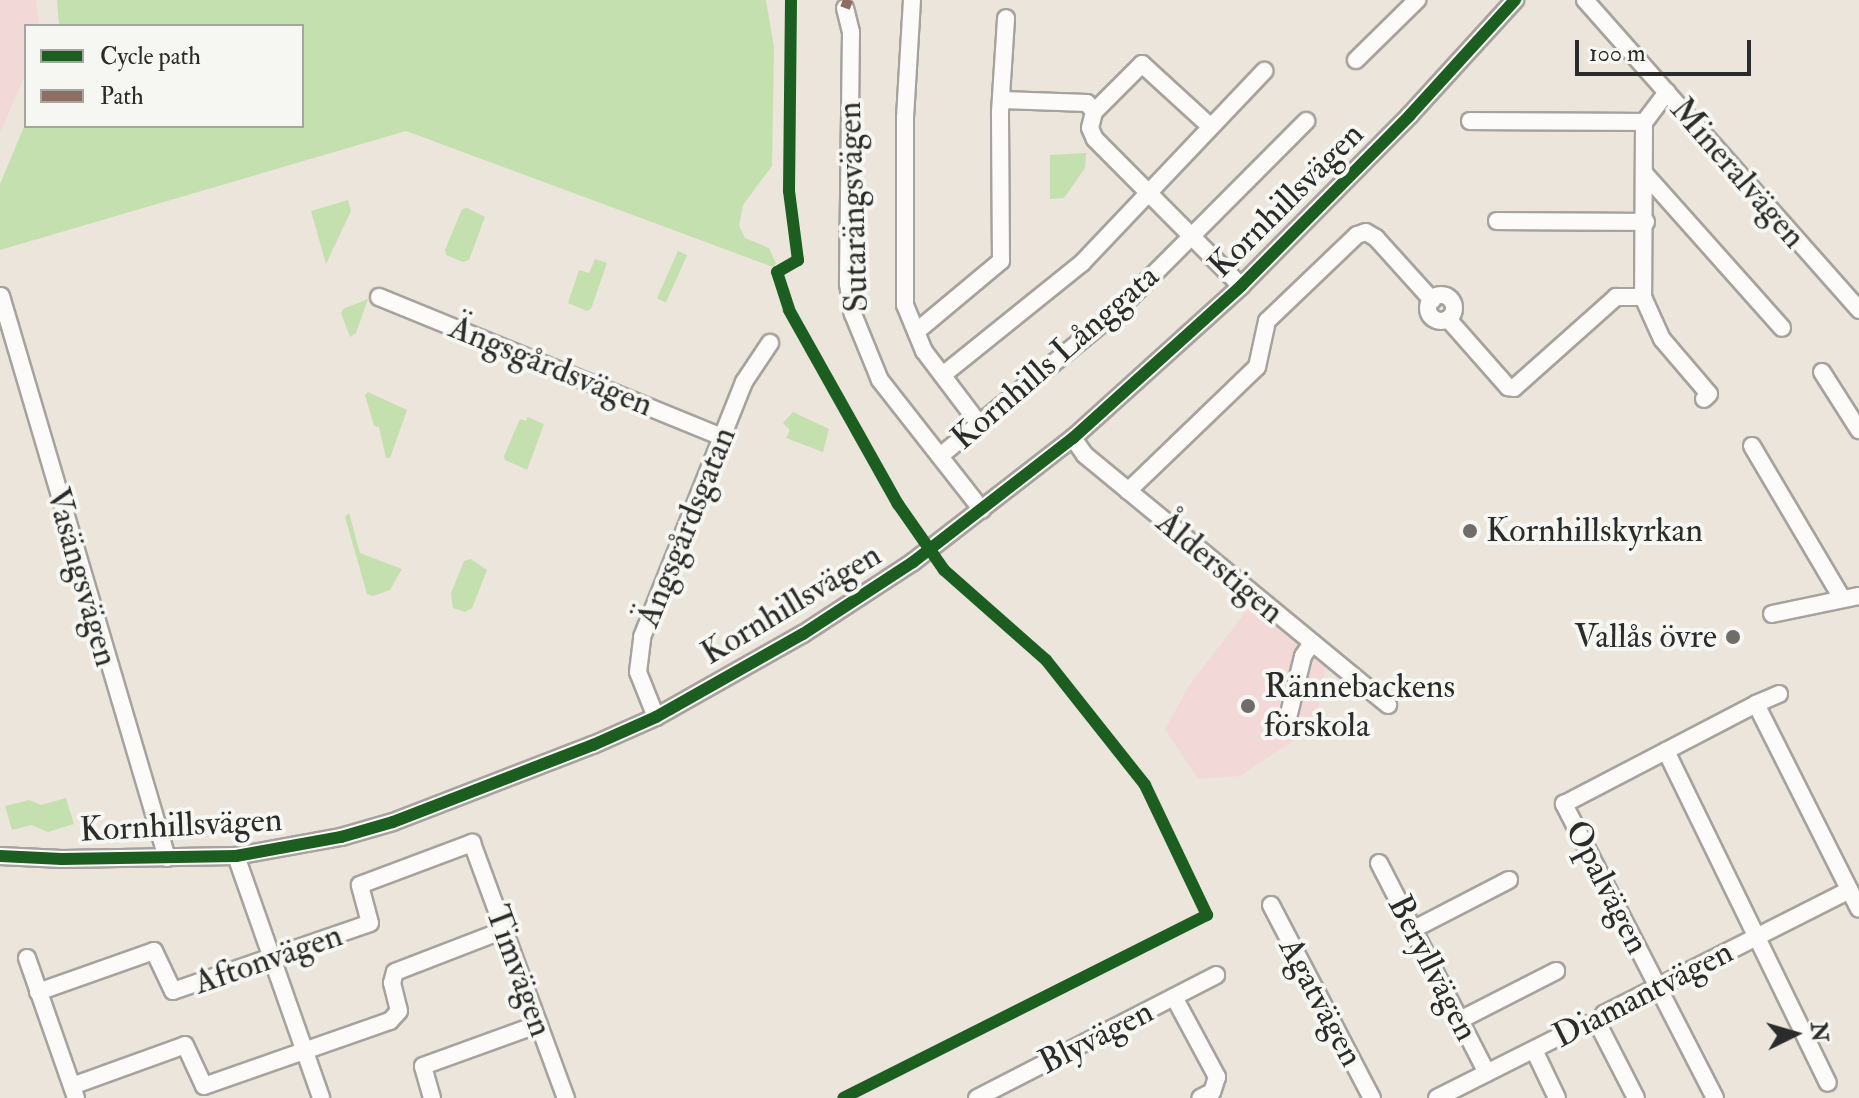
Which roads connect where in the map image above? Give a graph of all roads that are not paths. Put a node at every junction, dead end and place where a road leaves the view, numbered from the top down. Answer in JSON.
{"nodes":[{"id":1,"x":912,"y":0,"type":"edge"},
{"id":2,"x":1417,"y":0,"type":"edge"},
{"id":3,"x":1515,"y":0,"type":"edge"},
{"id":4,"x":1585,"y":0,"type":"edge"},
{"id":5,"x":845,"y":8,"type":"dead end"},
{"id":6,"x":1006,"y":18,"type":"dead end"},
{"id":7,"x":1356,"y":60,"type":"dead end"},
{"id":8,"x":1264,"y":71,"type":"dead end"},
{"id":9,"x":1667,"y":92,"type":"junction"},
{"id":10,"x":1003,"y":100,"type":"junction"},
{"id":11,"x":1090,"y":107,"type":"junction"},
{"id":12,"x":1306,"y":121,"type":"dead end"},
{"id":13,"x":1470,"y":121,"type":"dead end"},
{"id":14,"x":1644,"y":122,"type":"junction"},
{"id":15,"x":1210,"y":126,"type":"junction"},
{"id":16,"x":1645,"y":174,"type":"junction"},
{"id":17,"x":1149,"y":194,"type":"junction"},
{"id":18,"x":1497,"y":221,"type":"dead end"},
{"id":19,"x":1646,"y":222,"type":"junction"},
{"id":20,"x":1191,"y":237,"type":"junction"},
{"id":21,"x":1241,"y":286,"type":"junction"},
{"id":22,"x":1,"y":296,"type":"edge"},
{"id":23,"x":379,"y":297,"type":"dead end"},
{"id":24,"x":1643,"y":297,"type":"junction"},
{"id":25,"x":1859,"y":310,"type":"edge"},
{"id":26,"x":1782,"y":328,"type":"dead end"},
{"id":27,"x":917,"y":331,"type":"junction"},
{"id":28,"x":770,"y":343,"type":"dead end"},
{"id":29,"x":1822,"y":372,"type":"dead end"},
{"id":30,"x":944,"y":374,"type":"junction"},
{"id":31,"x":1704,"y":399,"type":"dead end"},
{"id":32,"x":980,"y":425,"type":"junction"},
{"id":33,"x":1859,"y":430,"type":"edge"},
{"id":34,"x":722,"y":437,"type":"junction"},
{"id":35,"x":1073,"y":438,"type":"junction"},
{"id":36,"x":1752,"y":446,"type":"dead end"},
{"id":37,"x":940,"y":456,"type":"junction"},
{"id":38,"x":1128,"y":491,"type":"junction"},
{"id":39,"x":982,"y":510,"type":"junction"},
{"id":40,"x":1850,"y":597,"type":"edge"},
{"id":41,"x":1772,"y":614,"type":"dead end"},
{"id":42,"x":1312,"y":643,"type":"junction"},
{"id":43,"x":1779,"y":694,"type":"dead end"},
{"id":44,"x":1756,"y":704,"type":"junction"},
{"id":45,"x":1388,"y":705,"type":"dead end"},
{"id":46,"x":656,"y":717,"type":"junction"},
{"id":47,"x":1286,"y":726,"type":"dead end"},
{"id":48,"x":1666,"y":751,"type":"junction"},
{"id":49,"x":472,"y":843,"type":"joint"},
{"id":50,"x":0,"y":856,"type":"edge"},
{"id":51,"x":236,"y":856,"type":"junction"},
{"id":52,"x":167,"y":858,"type":"junction"},
{"id":53,"x":1379,"y":863,"type":"dead end"},
{"id":54,"x":1509,"y":880,"type":"dead end"},
{"id":55,"x":1849,"y":890,"type":"junction"},
{"id":56,"x":1271,"y":905,"type":"dead end"},
{"id":57,"x":1859,"y":909,"type":"edge"},
{"id":58,"x":1414,"y":929,"type":"junction"},
{"id":59,"x":504,"y":930,"type":"junction"},
{"id":60,"x":1755,"y":936,"type":"junction"},
{"id":61,"x":27,"y":958,"type":"dead end"},
{"id":62,"x":271,"y":958,"type":"junction"},
{"id":63,"x":1556,"y":971,"type":"dead end"},
{"id":64,"x":1216,"y":975,"type":"dead end"},
{"id":65,"x":1659,"y":987,"type":"junction"},
{"id":66,"x":38,"y":992,"type":"junction"},
{"id":67,"x":1174,"y":997,"type":"junction"},
{"id":68,"x":1460,"y":1020,"type":"junction"},
{"id":69,"x":539,"y":1024,"type":"junction"},
{"id":70,"x":1598,"y":1024,"type":"junction"},
{"id":71,"x":1534,"y":1050,"type":"junction"},
{"id":72,"x":304,"y":1051,"type":"junction"},
{"id":73,"x":1487,"y":1073,"type":"junction"},
{"id":74,"x":1828,"y":1083,"type":"dead end"},
{"id":75,"x":74,"y":1092,"type":"edge"},
{"id":76,"x":321,"y":1098,"type":"edge"},
{"id":77,"x":432,"y":1098,"type":"edge"},
{"id":78,"x":566,"y":1098,"type":"edge"},
{"id":79,"x":977,"y":1098,"type":"edge"},
{"id":80,"x":1200,"y":1098,"type":"edge"},
{"id":81,"x":1372,"y":1098,"type":"edge"},
{"id":82,"x":1437,"y":1098,"type":"edge"},
{"id":83,"x":1557,"y":1098,"type":"edge"},
{"id":84,"x":1636,"y":1098,"type":"edge"},
{"id":85,"x":1715,"y":1098,"type":"edge"}],
"edges":[{"from":1,"to":27,"type":"street"},
{"from":2,"to":7,"type":"street"},
{"from":3,"to":21,"type":"street","name":"Kornhillsvägen"},
{"from":4,"to":9,"type":"street","name":"Mineralvägen"},
{"from":5,"to":37,"type":"street","name":"Sutarängsvägen"},
{"from":6,"to":10,"type":"street"},
{"from":8,"to":15,"type":"street"},
{"from":9,"to":14,"type":"street"},
{"from":9,"to":25,"type":"street","name":"Mineralvägen"},
{"from":10,"to":11,"type":"street"},
{"from":10,"to":27,"type":"street"},
{"from":11,"to":15,"type":"street"},
{"from":11,"to":17,"type":"street"},
{"from":12,"to":20,"type":"street","name":"Kornhills Långgata"},
{"from":13,"to":14,"type":"street"},
{"from":14,"to":16,"type":"street"},
{"from":15,"to":17,"type":"street"},
{"from":16,"to":19,"type":"street"},
{"from":16,"to":26,"type":"street"},
{"from":17,"to":20,"type":"street"},
{"from":17,"to":30,"type":"street"},
{"from":18,"to":19,"type":"street"},
{"from":19,"to":24,"type":"street"},
{"from":20,"to":21,"type":"street"},
{"from":20,"to":32,"type":"street","name":"Kornhills Långgata"},
{"from":21,"to":35,"type":"street","name":"Kornhillsvägen"},
{"from":22,"to":52,"type":"street","name":"Vasängsvägen"},
{"from":23,"to":34,"type":"street","name":"Ängsgårdsvägen"},
{"from":24,"to":31,"type":"street"},
{"from":24,"to":38,"type":"street","name":"Ålderstigen"},
{"from":27,"to":30,"type":"street"},
{"from":28,"to":34,"type":"street","name":"Ängsgårdsgatan"},
{"from":29,"to":33,"type":"street"},
{"from":30,"to":32,"type":"street"},
{"from":32,"to":37,"type":"street","name":"Kornhills Långgata"},
{"from":34,"to":46,"type":"street","name":"Ängsgårdsgatan"},
{"from":35,"to":38,"type":"street","name":"Ålderstigen"},
{"from":35,"to":39,"type":"street","name":"Kornhillsvägen"},
{"from":36,"to":40,"type":"street"},
{"from":37,"to":39,"type":"street","name":"Sutarängsvägen"},
{"from":38,"to":42,"type":"street","name":"Ålderstigen"},
{"from":39,"to":46,"type":"street","name":"Kornhillsvägen"},
{"from":40,"to":41,"type":"street"},
{"from":42,"to":45,"type":"street","name":"Ålderstigen"},
{"from":42,"to":47,"type":"street","name":"Ålderstigen"},
{"from":43,"to":44,"type":"street"},
{"from":44,"to":48,"type":"street"},
{"from":44,"to":55,"type":"street"},
{"from":46,"to":51,"type":"street","name":"Kornhillsvägen"},
{"from":48,"to":60,"type":"street"},
{"from":48,"to":65,"type":"street","name":"Opalvägen"},
{"from":49,"to":59,"type":"street","name":"Timvägen"},
{"from":49,"to":62,"type":"street","name":"Aftonvägen"},
{"from":50,"to":52,"type":"street","name":"Kornhillsvägen"},
{"from":51,"to":52,"type":"street","name":"Kornhillsvägen"},
{"from":51,"to":62,"type":"street"},
{"from":53,"to":58,"type":"street","name":"Beryllvägen"},
{"from":54,"to":58,"type":"street"},
{"from":55,"to":57,"type":"street"},
{"from":55,"to":60,"type":"street","name":"Diamantvägen"},
{"from":56,"to":81,"type":"street","name":"Agatvägen"},
{"from":58,"to":68,"type":"street","name":"Beryllvägen"},
{"from":59,"to":69,"type":"street","name":"Timvägen"},
{"from":59,"to":72,"type":"street"},
{"from":60,"to":65,"type":"street","name":"Diamantvägen"},
{"from":60,"to":74,"type":"street"},
{"from":61,"to":66,"type":"street"},
{"from":62,"to":66,"type":"street","name":"Aftonvägen"},
{"from":62,"to":72,"type":"street"},
{"from":63,"to":68,"type":"street"},
{"from":64,"to":67,"type":"street","name":"Blyvägen"},
{"from":65,"to":70,"type":"street","name":"Diamantvägen"},
{"from":65,"to":85,"type":"street","name":"Opalvägen"},
{"from":66,"to":75,"type":"street"},
{"from":67,"to":79,"type":"street","name":"Blyvägen"},
{"from":67,"to":80,"type":"street"},
{"from":68,"to":73,"type":"street","name":"Beryllvägen"},
{"from":69,"to":77,"type":"street"},
{"from":69,"to":78,"type":"street","name":"Timvägen"},
{"from":70,"to":71,"type":"street","name":"Diamantvägen"},
{"from":70,"to":84,"type":"street"},
{"from":71,"to":73,"type":"street","name":"Diamantvägen"},
{"from":71,"to":83,"type":"street"},
{"from":72,"to":75,"type":"street"},
{"from":72,"to":76,"type":"street"},
{"from":73,"to":82,"type":"street","name":"Diamantvägen"}]}
